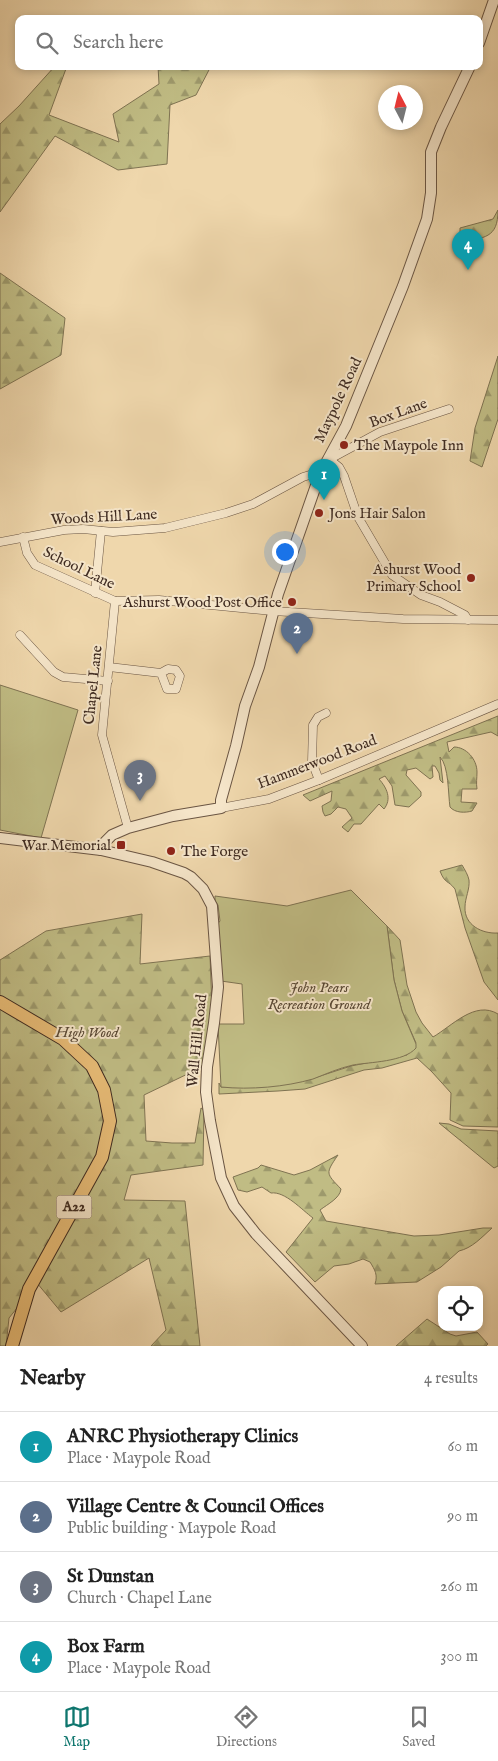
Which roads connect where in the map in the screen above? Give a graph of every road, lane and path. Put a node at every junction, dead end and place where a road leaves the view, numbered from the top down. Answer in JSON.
{"nodes":[{"id":1,"x":494,"y":0,"type":"edge"},
{"id":2,"x":483,"y":32,"type":"edge"},
{"id":3,"x":468,"y":70,"type":"edge"},
{"id":4,"x":449,"y":409,"type":"dead end"},
{"id":5,"x":329,"y":458,"type":"junction"},
{"id":6,"x":320,"y":474,"type":"junction"},
{"id":7,"x":101,"y":531,"type":"junction"},
{"id":8,"x":23,"y":537,"type":"junction"},
{"id":9,"x":0,"y":542,"type":"edge"},
{"id":10,"x":95,"y":593,"type":"junction"},
{"id":11,"x":115,"y":601,"type":"junction"},
{"id":12,"x":274,"y":611,"type":"junction"},
{"id":13,"x":468,"y":620,"type":"junction"},
{"id":14,"x":498,"y":620,"type":"edge"},
{"id":15,"x":20,"y":635,"type":"dead end"},
{"id":16,"x":109,"y":667,"type":"junction"},
{"id":17,"x":161,"y":673,"type":"dead end"},
{"id":18,"x":108,"y":681,"type":"junction"},
{"id":19,"x":498,"y":704,"type":"edge"},
{"id":20,"x":326,"y":713,"type":"dead end"},
{"id":21,"x":319,"y":780,"type":"junction"},
{"id":22,"x":221,"y":808,"type":"junction"},
{"id":23,"x":128,"y":828,"type":"junction"},
{"id":24,"x":0,"y":838,"type":"edge"},
{"id":25,"x":101,"y":850,"type":"junction"},
{"id":26,"x":0,"y":1002,"type":"edge"},
{"id":27,"x":12,"y":1346,"type":"edge"},
{"id":28,"x":362,"y":1346,"type":"edge"}],
"edges":[{"from":1,"to":2,"type":"street"},
{"from":3,"to":5,"type":"street","name":"Maypole Road"},
{"from":4,"to":5,"type":"street","name":"Box Lane"},
{"from":5,"to":6,"type":"street","name":"Maypole Road"},
{"from":5,"to":13,"type":"street"},
{"from":6,"to":7,"type":"street","name":"Woods Hill Lane"},
{"from":6,"to":12,"type":"street","name":"Maypole Road"},
{"from":7,"to":8,"type":"street","name":"Woods Hill Lane"},
{"from":7,"to":10,"type":"street"},
{"from":8,"to":9,"type":"street","name":"Woods Hill Lane"},
{"from":8,"to":10,"type":"street","name":"School Lane"},
{"from":10,"to":11,"type":"street","name":"School Lane"},
{"from":11,"to":12,"type":"street","name":"School Lane"},
{"from":11,"to":16,"type":"street","name":"Chapel Lane"},
{"from":12,"to":13,"type":"street","name":"School Lane"},
{"from":12,"to":22,"type":"street","name":"Maypole Road"},
{"from":13,"to":14,"type":"street","name":"School Lane"},
{"from":15,"to":18,"type":"street"},
{"from":16,"to":17,"type":"street"},
{"from":16,"to":18,"type":"street","name":"Chapel Lane"},
{"from":18,"to":23,"type":"street","name":"Chapel Lane"},
{"from":19,"to":21,"type":"street","name":"Hammerwood Road"},
{"from":20,"to":21,"type":"street"},
{"from":21,"to":22,"type":"street","name":"Hammerwood Road"},
{"from":22,"to":23,"type":"street","name":"Hammerwood Road"},
{"from":23,"to":25,"type":"street","name":"Hammerwood Road"},
{"from":24,"to":25,"type":"street"},
{"from":25,"to":28,"type":"street","name":"Wall Hill Road"},
{"from":26,"to":27,"type":"highway","number":"A22"}]}
